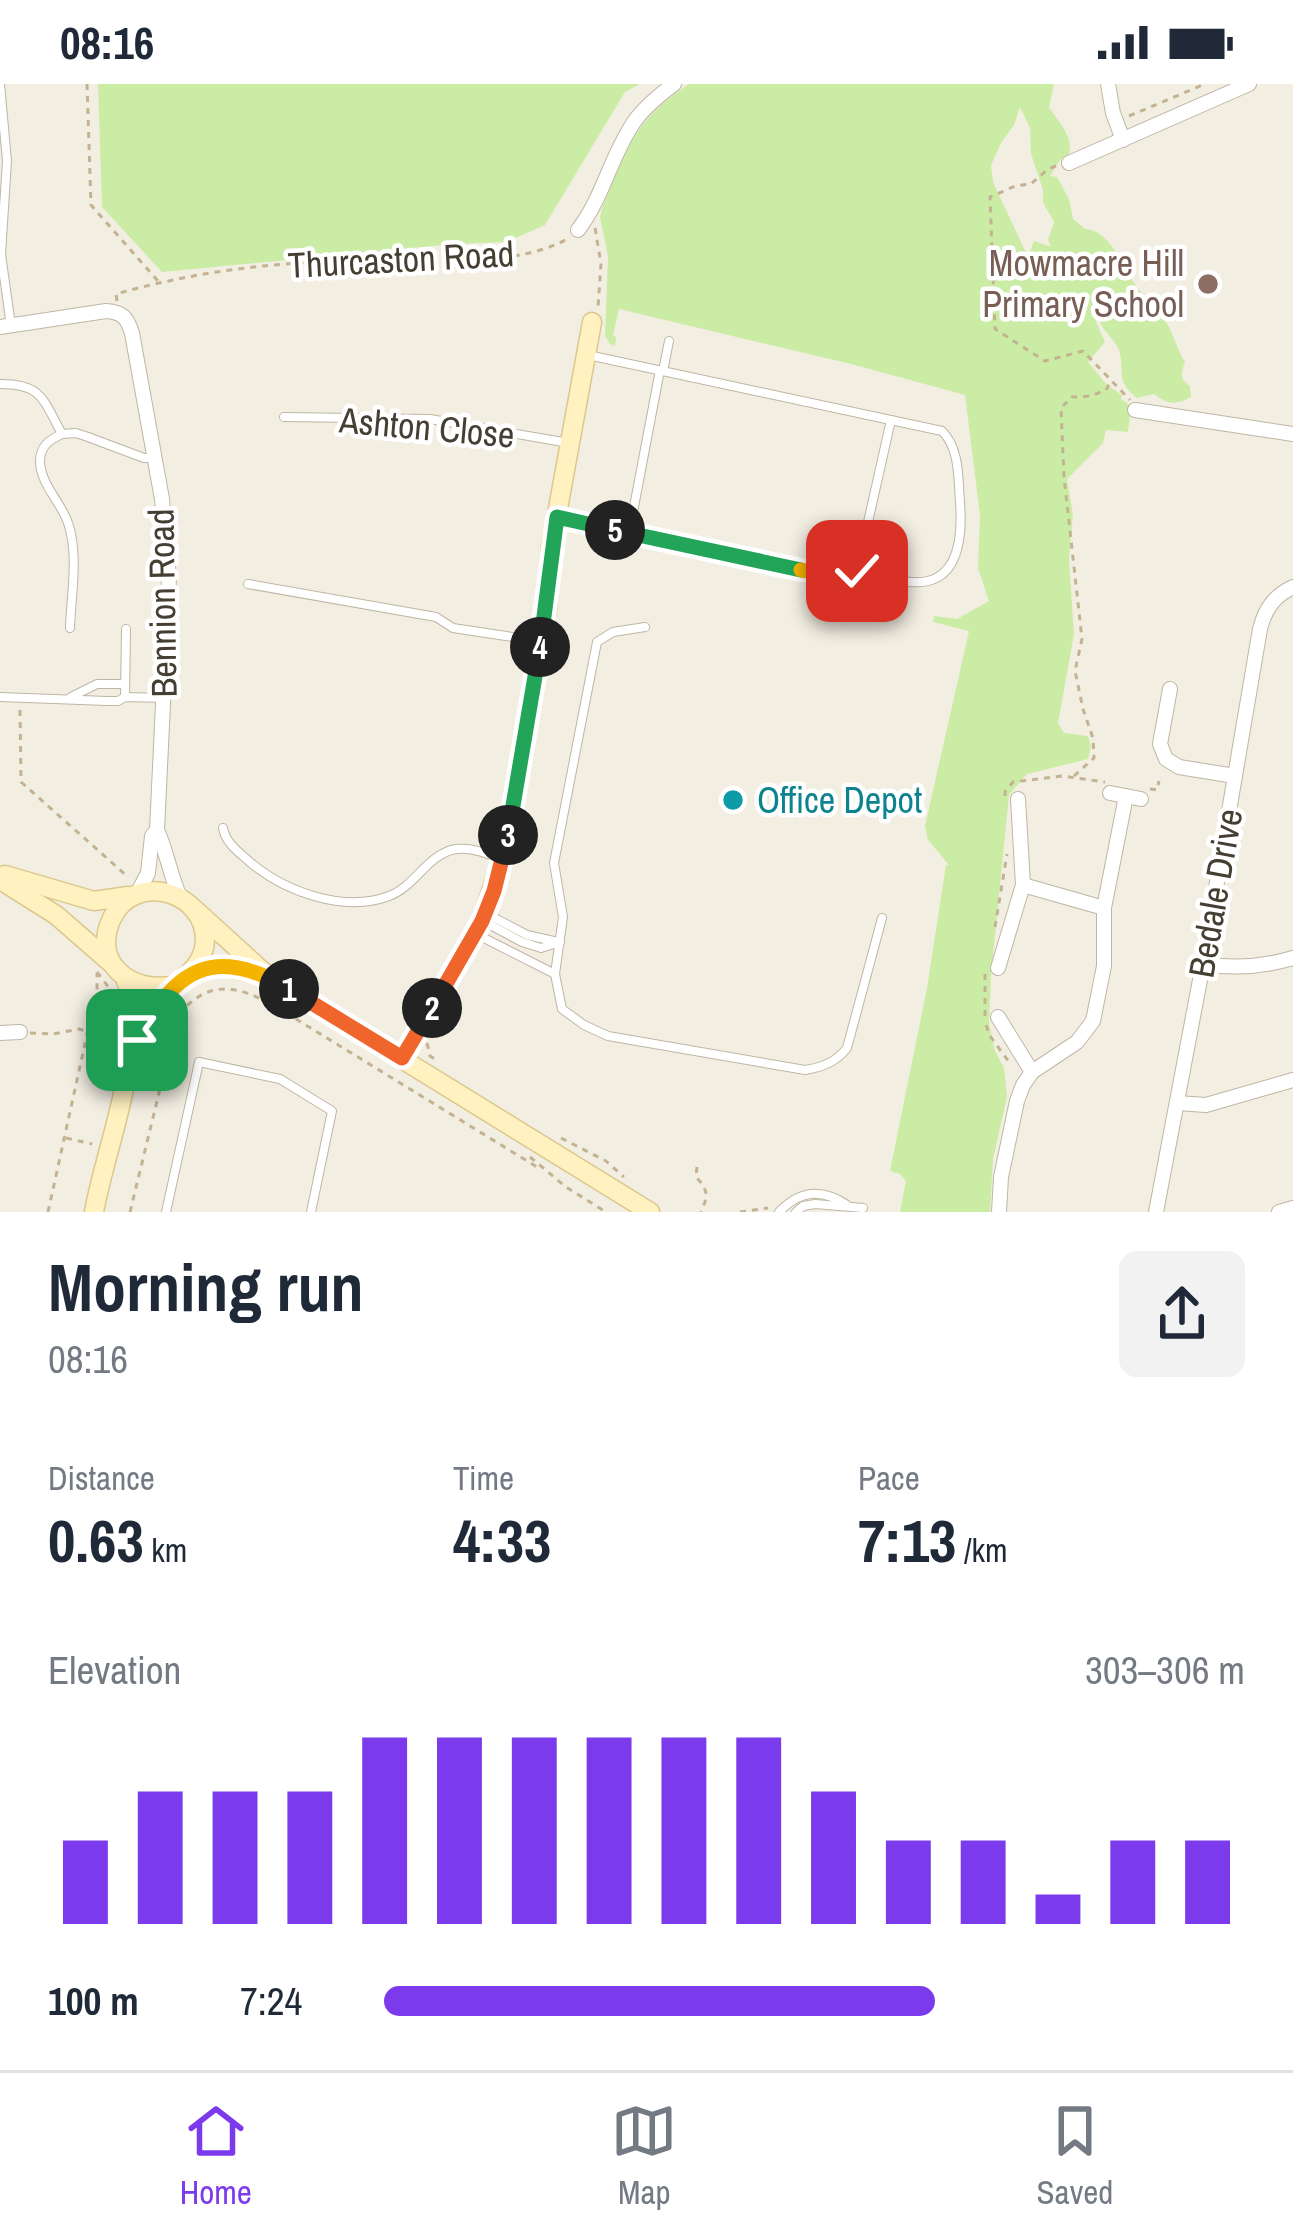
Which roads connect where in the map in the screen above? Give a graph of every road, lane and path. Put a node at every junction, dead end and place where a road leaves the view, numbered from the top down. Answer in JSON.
{"nodes":[{"id":1,"x":1,"y":84,"type":"edge"},
{"id":2,"x":87,"y":84,"type":"edge"},
{"id":3,"x":674,"y":84,"type":"edge"},
{"id":4,"x":1108,"y":84,"type":"edge"},
{"id":5,"x":1204,"y":84,"type":"edge"},
{"id":6,"x":1246,"y":85,"type":"edge"},
{"id":7,"x":1116,"y":121,"type":"junction"},
{"id":8,"x":1124,"y":140,"type":"junction"},
{"id":9,"x":1069,"y":163,"type":"joint"},
{"id":10,"x":589,"y":215,"type":"junction"},
{"id":11,"x":578,"y":230,"type":"joint"},
{"id":12,"x":160,"y":282,"type":"junction"},
{"id":13,"x":116,"y":294,"type":"dead end"},
{"id":14,"x":592,"y":322,"type":"joint"},
{"id":15,"x":6,"y":327,"type":"edge"},
{"id":16,"x":669,"y":341,"type":"dead end"},
{"id":17,"x":586,"y":355,"type":"junction"},
{"id":18,"x":661,"y":371,"type":"junction"},
{"id":19,"x":1111,"y":381,"type":"junction"},
{"id":20,"x":0,"y":384,"type":"edge"},
{"id":21,"x":1135,"y":410,"type":"joint"},
{"id":22,"x":284,"y":417,"type":"dead end"},
{"id":23,"x":891,"y":420,"type":"junction"},
{"id":24,"x":62,"y":434,"type":"junction"},
{"id":25,"x":1293,"y":434,"type":"edge"},
{"id":26,"x":569,"y":443,"type":"junction"},
{"id":27,"x":156,"y":458,"type":"junction"},
{"id":28,"x":557,"y":517,"type":"junction"},
{"id":29,"x":629,"y":533,"type":"junction"},
{"id":30,"x":857,"y":571,"type":"junction"},
{"id":31,"x":248,"y":584,"type":"dead end"},
{"id":32,"x":1293,"y":587,"type":"edge"},
{"id":33,"x":645,"y":627,"type":"dead end"},
{"id":34,"x":70,"y":628,"type":"dead end"},
{"id":35,"x":126,"y":629,"type":"dead end"},
{"id":36,"x":541,"y":641,"type":"junction"},
{"id":37,"x":125,"y":684,"type":"junction"},
{"id":38,"x":1170,"y":689,"type":"dead end"},
{"id":39,"x":0,"y":697,"type":"edge"},
{"id":40,"x":20,"y":697,"type":"junction"},
{"id":41,"x":125,"y":697,"type":"junction"},
{"id":42,"x":70,"y":698,"type":"junction"},
{"id":43,"x":165,"y":698,"type":"junction"},
{"id":44,"x":1235,"y":776,"type":"junction"},
{"id":45,"x":1073,"y":778,"type":"dead end"},
{"id":46,"x":1126,"y":796,"type":"dead end"},
{"id":47,"x":1018,"y":799,"type":"dead end"},
{"id":48,"x":223,"y":828,"type":"dead end"},
{"id":49,"x":157,"y":830,"type":"junction"},
{"id":50,"x":502,"y":859,"type":"junction"},
{"id":51,"x":0,"y":876,"type":"edge"},
{"id":52,"x":1023,"y":885,"type":"junction"},
{"id":53,"x":133,"y":888,"type":"junction"},
{"id":54,"x":187,"y":903,"type":"junction"},
{"id":55,"x":1104,"y":908,"type":"junction"},
{"id":56,"x":882,"y":918,"type":"dead end"},
{"id":57,"x":480,"y":922,"type":"junction"},
{"id":58,"x":560,"y":942,"type":"junction"},
{"id":59,"x":1293,"y":958,"type":"edge"},
{"id":60,"x":1203,"y":964,"type":"junction"},
{"id":61,"x":998,"y":968,"type":"dead end"},
{"id":62,"x":193,"y":971,"type":"junction"},
{"id":63,"x":119,"y":972,"type":"junction"},
{"id":64,"x":555,"y":974,"type":"junction"},
{"id":65,"x":268,"y":977,"type":"junction"},
{"id":66,"x":175,"y":985,"type":"junction"},
{"id":67,"x":118,"y":1005,"type":"dead end"},
{"id":68,"x":169,"y":1015,"type":"dead end"},
{"id":69,"x":178,"y":1015,"type":"dead end"},
{"id":70,"x":998,"y":1017,"type":"dead end"},
{"id":71,"x":166,"y":1027,"type":"dead end"},
{"id":72,"x":88,"y":1032,"type":"junction"},
{"id":73,"x":0,"y":1033,"type":"edge"},
{"id":74,"x":20,"y":1033,"type":"joint"},
{"id":75,"x":171,"y":1038,"type":"dead end"},
{"id":76,"x":426,"y":1041,"type":"dead end"},
{"id":77,"x":131,"y":1055,"type":"junction"},
{"id":78,"x":402,"y":1058,"type":"junction"},
{"id":79,"x":440,"y":1064,"type":"dead end"},
{"id":80,"x":1032,"y":1072,"type":"junction"},
{"id":81,"x":1293,"y":1080,"type":"edge"},
{"id":82,"x":1177,"y":1103,"type":"junction"},
{"id":83,"x":453,"y":1106,"type":"dead end"},
{"id":84,"x":448,"y":1114,"type":"dead end"},
{"id":85,"x":502,"y":1136,"type":"dead end"},
{"id":86,"x":557,"y":1136,"type":"dead end"},
{"id":87,"x":64,"y":1138,"type":"junction"},
{"id":88,"x":109,"y":1148,"type":"junction"},
{"id":89,"x":606,"y":1161,"type":"dead end"},
{"id":90,"x":698,"y":1167,"type":"dead end"},
{"id":91,"x":847,"y":1205,"type":"junction"},
{"id":92,"x":863,"y":1208,"type":"dead end"},
{"id":93,"x":1293,"y":1208,"type":"edge"},
{"id":94,"x":645,"y":1210,"type":"edge"},
{"id":95,"x":94,"y":1211,"type":"edge"},
{"id":96,"x":48,"y":1212,"type":"edge"},
{"id":97,"x":166,"y":1212,"type":"edge"},
{"id":98,"x":311,"y":1212,"type":"edge"},
{"id":99,"x":606,"y":1212,"type":"edge"},
{"id":100,"x":701,"y":1212,"type":"edge"},
{"id":101,"x":740,"y":1212,"type":"edge"},
{"id":102,"x":778,"y":1212,"type":"edge"},
{"id":103,"x":796,"y":1212,"type":"edge"},
{"id":104,"x":999,"y":1212,"type":"edge"},
{"id":105,"x":1156,"y":1212,"type":"edge"},
{"id":106,"x":1279,"y":1212,"type":"edge"}],
"edges":[{"from":1,"to":15,"type":"lane"},
{"from":2,"to":12,"type":"path"},
{"from":3,"to":10,"type":"street"},
{"from":4,"to":7,"type":"street"},
{"from":5,"to":7,"type":"path"},
{"from":6,"to":8,"type":"street"},
{"from":7,"to":8,"type":"street"},
{"from":8,"to":9,"type":"street"},
{"from":9,"to":19,"type":"path"},
{"from":10,"to":11,"type":"street"},
{"from":10,"to":14,"type":"path"},
{"from":11,"to":12,"type":"path","name":"Thurcaston Road"},
{"from":12,"to":13,"type":"path","name":"Thurcaston Road"},
{"from":14,"to":17,"type":"street"},
{"from":15,"to":27,"type":"street","name":"Bennion Road"},
{"from":16,"to":18,"type":"lane"},
{"from":17,"to":18,"type":"lane"},
{"from":17,"to":26,"type":"street"},
{"from":18,"to":23,"type":"lane"},
{"from":18,"to":29,"type":"lane"},
{"from":19,"to":21,"type":"path"},
{"from":19,"to":45,"type":"path"},
{"from":20,"to":24,"type":"lane"},
{"from":21,"to":25,"type":"street"},
{"from":22,"to":26,"type":"lane","name":"Ashton Close"},
{"from":23,"to":30,"type":"lane"},
{"from":23,"to":30,"type":"lane"},
{"from":24,"to":27,"type":"lane"},
{"from":24,"to":34,"type":"lane"},
{"from":26,"to":28,"type":"street"},
{"from":27,"to":43,"type":"street","name":"Bennion Road"},
{"from":28,"to":29,"type":"lane"},
{"from":28,"to":36,"type":"street"},
{"from":29,"to":30,"type":"lane"},
{"from":31,"to":36,"type":"lane"},
{"from":32,"to":44,"type":"street","name":"Bedale Drive"},
{"from":33,"to":58,"type":"lane"},
{"from":35,"to":37,"type":"lane"},
{"from":36,"to":50,"type":"street"},
{"from":37,"to":41,"type":"lane"},
{"from":37,"to":42,"type":"lane"},
{"from":38,"to":44,"type":"street"},
{"from":39,"to":40,"type":"lane"},
{"from":40,"to":42,"type":"lane"},
{"from":40,"to":53,"type":"path"},
{"from":41,"to":42,"type":"lane"},
{"from":41,"to":43,"type":"lane"},
{"from":43,"to":49,"type":"street","name":"Bennion Road"},
{"from":44,"to":60,"type":"street","name":"Bedale Drive"},
{"from":46,"to":55,"type":"street"},
{"from":47,"to":52,"type":"street"},
{"from":48,"to":50,"type":"lane"},
{"from":49,"to":53,"type":"street","name":"Bennion Road"},
{"from":49,"to":54,"type":"street","name":"Bennion Road"},
{"from":50,"to":57,"type":"street"},
{"from":51,"to":53,"type":"street"},
{"from":51,"to":63,"type":"street"},
{"from":52,"to":55,"type":"street"},
{"from":52,"to":61,"type":"street"},
{"from":53,"to":54,"type":"street"},
{"from":53,"to":63,"type":"street"},
{"from":54,"to":62,"type":"street"},
{"from":54,"to":65,"type":"street"},
{"from":55,"to":80,"type":"street"},
{"from":56,"to":64,"type":"lane"},
{"from":57,"to":58,"type":"lane"},
{"from":57,"to":64,"type":"lane"},
{"from":57,"to":78,"type":"street"},
{"from":58,"to":64,"type":"lane"},
{"from":59,"to":60,"type":"street"},
{"from":60,"to":82,"type":"street","name":"Bedale Drive"},
{"from":62,"to":65,"type":"street"},
{"from":62,"to":66,"type":"street"},
{"from":63,"to":66,"type":"street"},
{"from":63,"to":77,"type":"street"},
{"from":65,"to":78,"type":"street"},
{"from":66,"to":77,"type":"street"},
{"from":67,"to":72,"type":"path"},
{"from":68,"to":69,"type":"path"},
{"from":70,"to":80,"type":"street"},
{"from":71,"to":75,"type":"path"},
{"from":72,"to":74,"type":"path"},
{"from":72,"to":87,"type":"path"},
{"from":73,"to":74,"type":"street"},
{"from":76,"to":79,"type":"path"},
{"from":77,"to":88,"type":"street"},
{"from":78,"to":94,"type":"street"},
{"from":80,"to":104,"type":"street"},
{"from":81,"to":82,"type":"street"},
{"from":82,"to":105,"type":"street","name":"Bedale Drive"},
{"from":83,"to":84,"type":"path"},
{"from":85,"to":99,"type":"path"},
{"from":86,"to":89,"type":"path"},
{"from":87,"to":88,"type":"path"},
{"from":87,"to":96,"type":"path"},
{"from":88,"to":95,"type":"street"},
{"from":90,"to":100,"type":"path"},
{"from":91,"to":92,"type":"lane"},
{"from":91,"to":102,"type":"lane"},
{"from":91,"to":103,"type":"lane"},
{"from":93,"to":106,"type":"street"},
{"from":97,"to":98,"type":"lane"},
{"from":101,"to":102,"type":"path"}]}
